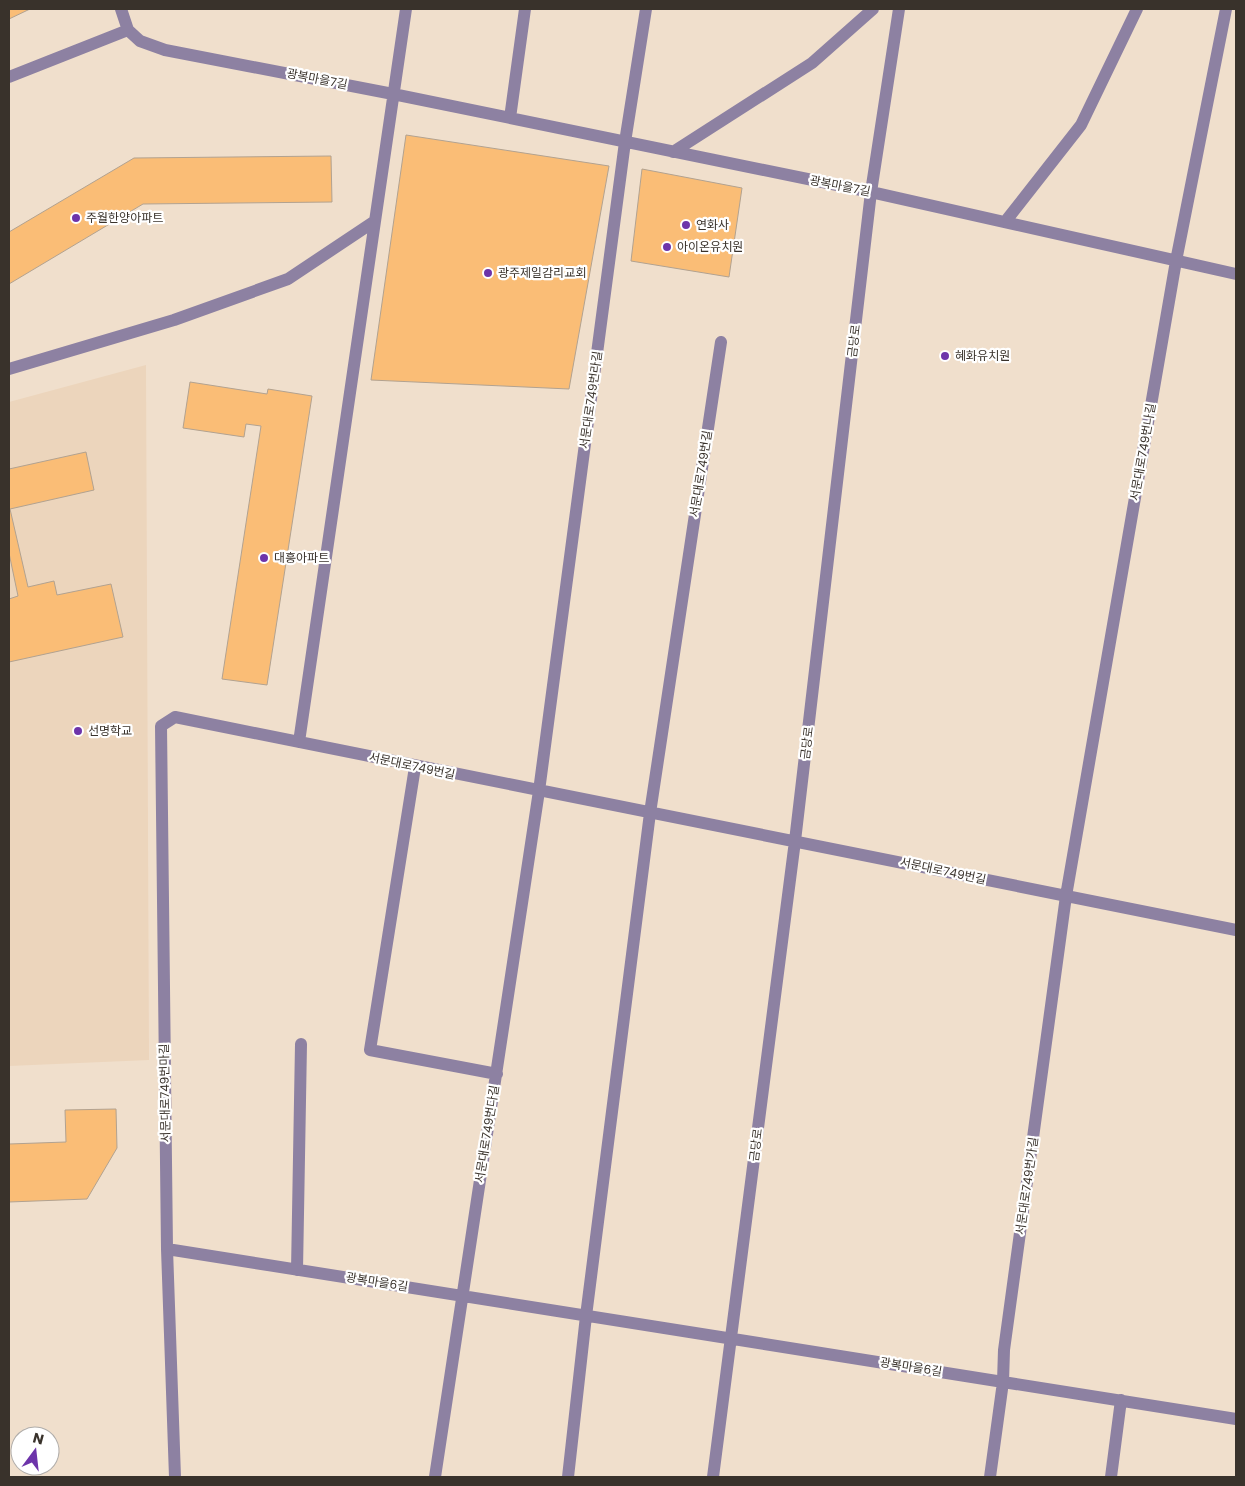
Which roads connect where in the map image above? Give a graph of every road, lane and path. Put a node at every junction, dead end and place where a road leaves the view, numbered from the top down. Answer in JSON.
{"nodes":[{"id":1,"x":121,"y":9,"type":"edge"},
{"id":2,"x":406,"y":9,"type":"edge"},
{"id":3,"x":525,"y":9,"type":"edge"},
{"id":4,"x":646,"y":9,"type":"edge"},
{"id":5,"x":873,"y":9,"type":"edge"},
{"id":6,"x":899,"y":9,"type":"edge"},
{"id":7,"x":1137,"y":9,"type":"edge"},
{"id":8,"x":1226,"y":9,"type":"edge"},
{"id":9,"x":128,"y":30,"type":"junction"},
{"id":10,"x":9,"y":77,"type":"edge"},
{"id":11,"x":394,"y":94,"type":"junction"},
{"id":12,"x":510,"y":118,"type":"junction"},
{"id":13,"x":625,"y":142,"type":"junction"},
{"id":14,"x":673,"y":152,"type":"junction"},
{"id":15,"x":871,"y":192,"type":"junction"},
{"id":16,"x":375,"y":221,"type":"junction"},
{"id":17,"x":1005,"y":222,"type":"junction"},
{"id":18,"x":1176,"y":261,"type":"junction"},
{"id":19,"x":1236,"y":274,"type":"edge"},
{"id":20,"x":721,"y":342,"type":"dead end"},
{"id":21,"x":9,"y":370,"type":"edge"},
{"id":22,"x":175,"y":717,"type":"joint"},
{"id":23,"x":299,"y":742,"type":"junction"},
{"id":24,"x":415,"y":767,"type":"junction"},
{"id":25,"x":539,"y":791,"type":"junction"},
{"id":26,"x":650,"y":813,"type":"junction"},
{"id":27,"x":795,"y":841,"type":"junction"},
{"id":28,"x":1066,"y":896,"type":"junction"},
{"id":29,"x":1236,"y":930,"type":"edge"},
{"id":30,"x":301,"y":1044,"type":"dead end"},
{"id":31,"x":497,"y":1074,"type":"junction"},
{"id":32,"x":167,"y":1249,"type":"junction"},
{"id":33,"x":297,"y":1270,"type":"junction"},
{"id":34,"x":462,"y":1296,"type":"junction"},
{"id":35,"x":586,"y":1316,"type":"junction"},
{"id":36,"x":732,"y":1339,"type":"junction"},
{"id":37,"x":1004,"y":1382,"type":"junction"},
{"id":38,"x":1121,"y":1400,"type":"junction"},
{"id":39,"x":1236,"y":1419,"type":"edge"},
{"id":40,"x":175,"y":1477,"type":"edge"},
{"id":41,"x":435,"y":1477,"type":"edge"},
{"id":42,"x":568,"y":1477,"type":"edge"},
{"id":43,"x":712,"y":1477,"type":"edge"},
{"id":44,"x":990,"y":1477,"type":"edge"},
{"id":45,"x":1111,"y":1477,"type":"edge"}],
"edges":[{"from":1,"to":9,"type":"street"},
{"from":2,"to":11,"type":"street"},
{"from":3,"to":12,"type":"street"},
{"from":4,"to":13,"type":"street","name":"서문대로749번라길"},
{"from":5,"to":14,"type":"street"},
{"from":6,"to":15,"type":"street","name":"금당로"},
{"from":7,"to":17,"type":"street"},
{"from":8,"to":18,"type":"street","name":"서문대로749번나길"},
{"from":9,"to":10,"type":"street"},
{"from":9,"to":11,"type":"street","name":"광복마을7길"},
{"from":11,"to":12,"type":"street","name":"광복마을7길"},
{"from":11,"to":16,"type":"street"},
{"from":12,"to":13,"type":"street","name":"광복마을7길"},
{"from":13,"to":14,"type":"street","name":"광복마을7길"},
{"from":13,"to":25,"type":"street","name":"서문대로749번라길"},
{"from":14,"to":15,"type":"street","name":"광복마을7길"},
{"from":15,"to":17,"type":"street","name":"광복마을7길"},
{"from":15,"to":27,"type":"street","name":"금당로"},
{"from":16,"to":21,"type":"street"},
{"from":16,"to":23,"type":"street"},
{"from":17,"to":18,"type":"street","name":"광복마을7길"},
{"from":18,"to":19,"type":"street","name":"광복마을7길"},
{"from":18,"to":28,"type":"street","name":"서문대로749번나길"},
{"from":20,"to":26,"type":"street","name":"서문대로749번길"},
{"from":22,"to":23,"type":"street","name":"서문대로749번길"},
{"from":22,"to":32,"type":"street","name":"서문대로749번마길"},
{"from":23,"to":24,"type":"street","name":"서문대로749번길"},
{"from":24,"to":25,"type":"street","name":"서문대로749번길"},
{"from":24,"to":31,"type":"street"},
{"from":25,"to":26,"type":"street","name":"서문대로749번길"},
{"from":25,"to":31,"type":"street","name":"서문대로749번다길"},
{"from":26,"to":27,"type":"street","name":"서문대로749번길"},
{"from":26,"to":35,"type":"street","name":"서문대로749번길"},
{"from":27,"to":28,"type":"street","name":"서문대로749번길"},
{"from":27,"to":36,"type":"street","name":"금당로"},
{"from":28,"to":29,"type":"street","name":"서문대로749번길"},
{"from":28,"to":37,"type":"street","name":"서문대로749번가길"},
{"from":30,"to":33,"type":"street"},
{"from":31,"to":34,"type":"street","name":"서문대로749번다길"},
{"from":32,"to":33,"type":"street","name":"광복마을6길"},
{"from":32,"to":40,"type":"street","name":"서문대로749번마길"},
{"from":33,"to":34,"type":"street","name":"광복마을6길"},
{"from":34,"to":35,"type":"street","name":"광복마을6길"},
{"from":34,"to":41,"type":"street","name":"서문대로749번다길"},
{"from":35,"to":36,"type":"street","name":"광복마을6길"},
{"from":35,"to":42,"type":"street"},
{"from":36,"to":37,"type":"street","name":"광복마을6길"},
{"from":36,"to":43,"type":"street","name":"금당로"},
{"from":37,"to":38,"type":"street","name":"광복마을6길"},
{"from":37,"to":44,"type":"street","name":"서문대로749번가길"},
{"from":38,"to":39,"type":"street","name":"광복마을6길"},
{"from":38,"to":45,"type":"street"}]}
